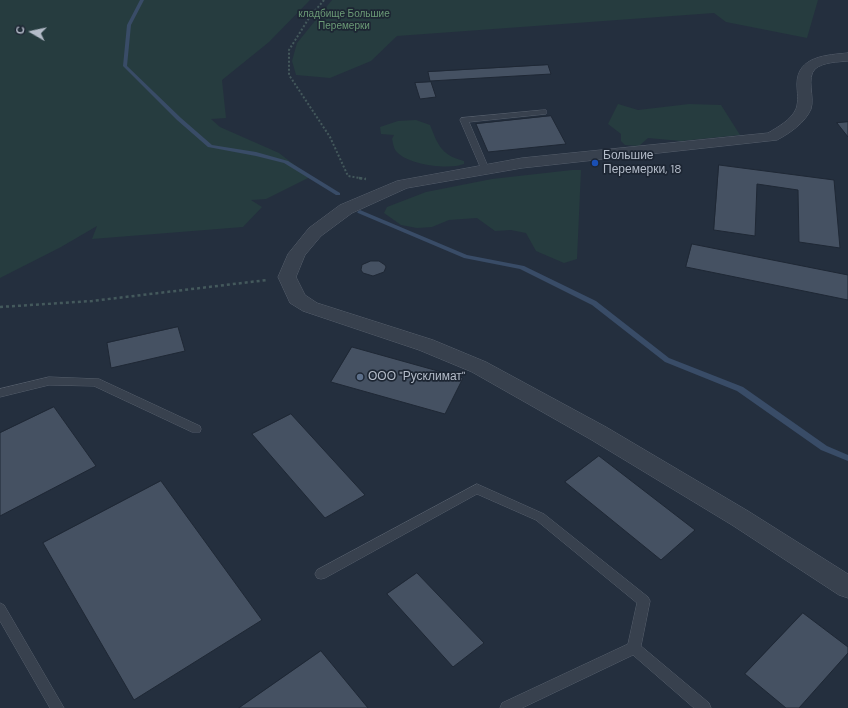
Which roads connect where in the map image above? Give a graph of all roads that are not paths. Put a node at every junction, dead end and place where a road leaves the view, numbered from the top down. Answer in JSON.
{"nodes":[{"id":1,"x":848,"y":57,"type":"edge"},
{"id":2,"x":543,"y":112,"type":"dead end"},
{"id":3,"x":485,"y":169,"type":"junction"},
{"id":4,"x":0,"y":393,"type":"edge"},
{"id":5,"x":196,"y":429,"type":"dead end"},
{"id":6,"x":321,"y":574,"type":"dead end"},
{"id":7,"x":848,"y":587,"type":"edge"},
{"id":8,"x":0,"y":609,"type":"edge"},
{"id":9,"x":634,"y":648,"type":"junction"},
{"id":10,"x":57,"y":708,"type":"edge"},
{"id":11,"x":507,"y":708,"type":"edge"},
{"id":12,"x":704,"y":708,"type":"edge"}],
"edges":[{"from":1,"to":3,"type":"street"},
{"from":2,"to":3,"type":"lane"},
{"from":3,"to":7,"type":"street"},
{"from":4,"to":5,"type":"lane"},
{"from":6,"to":9,"type":"lane"},
{"from":8,"to":10,"type":"lane"},
{"from":9,"to":11,"type":"lane"},
{"from":9,"to":12,"type":"lane"}]}
